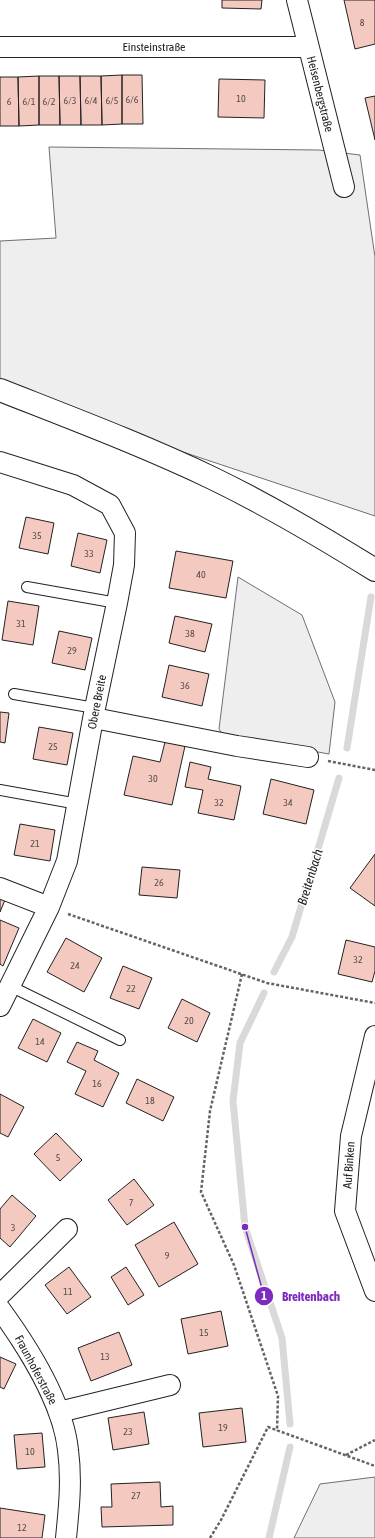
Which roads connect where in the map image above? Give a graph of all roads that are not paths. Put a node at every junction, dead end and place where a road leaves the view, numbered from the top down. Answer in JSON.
{"nodes":[{"id":1,"x":297,"y":0,"type":"edge"},
{"id":2,"x":0,"y":47,"type":"edge"},
{"id":3,"x":308,"y":47,"type":"junction"},
{"id":4,"x":344,"y":187,"type":"dead end"},
{"id":5,"x":0,"y":390,"type":"edge"},
{"id":6,"x":0,"y":462,"type":"edge"},
{"id":7,"x":375,"y":570,"type":"edge"},
{"id":8,"x":28,"y":587,"type":"dead end"},
{"id":9,"x":117,"y":603,"type":"junction"},
{"id":10,"x":14,"y":694,"type":"dead end"},
{"id":11,"x":95,"y":713,"type":"junction"},
{"id":12,"x":308,"y":757,"type":"road end"},
{"id":13,"x":0,"y":790,"type":"edge"},
{"id":14,"x":78,"y":804,"type":"junction"},
{"id":15,"x":0,"y":888,"type":"edge"},
{"id":16,"x":49,"y":907,"type":"junction"},
{"id":17,"x":10,"y":986,"type":"junction"},
{"id":18,"x":0,"y":1006,"type":"edge"},
{"id":19,"x":375,"y":1036,"type":"edge"},
{"id":20,"x":120,"y":1040,"type":"dead end"},
{"id":21,"x":68,"y":1229,"type":"dead end"},
{"id":22,"x":375,"y":1291,"type":"edge"},
{"id":23,"x":0,"y":1295,"type":"edge"},
{"id":24,"x":0,"y":1308,"type":"edge"},
{"id":25,"x":170,"y":1385,"type":"dead end"},
{"id":26,"x":59,"y":1412,"type":"junction"},
{"id":27,"x":66,"y":1538,"type":"edge"}],
"edges":[{"from":1,"to":3,"type":"street","name":"Heisenbergstraße"},
{"from":2,"to":3,"type":"street","name":"Einsteinstraße"},
{"from":3,"to":4,"type":"street","name":"Heisenbergstraße"},
{"from":5,"to":7,"type":"main road"},
{"from":6,"to":9,"type":"street","name":"Obere Breite"},
{"from":8,"to":9,"type":"lane"},
{"from":9,"to":11,"type":"street","name":"Obere Breite"},
{"from":10,"to":11,"type":"lane"},
{"from":11,"to":12,"type":"street"},
{"from":11,"to":14,"type":"street","name":"Obere Breite"},
{"from":13,"to":14,"type":"lane"},
{"from":14,"to":16,"type":"street","name":"Obere Breite"},
{"from":15,"to":16,"type":"street"},
{"from":16,"to":17,"type":"street","name":"Obere Breite"},
{"from":17,"to":18,"type":"street","name":"Obere Breite"},
{"from":17,"to":20,"type":"lane"},
{"from":19,"to":22,"type":"street","name":"Auf Binken"},
{"from":21,"to":23,"type":"street"},
{"from":24,"to":26,"type":"street","name":"Fraunhoferstraße"},
{"from":25,"to":26,"type":"street","name":"Fraunhoferstraße"},
{"from":26,"to":27,"type":"street","name":"Fraunhoferstraße"}]}
